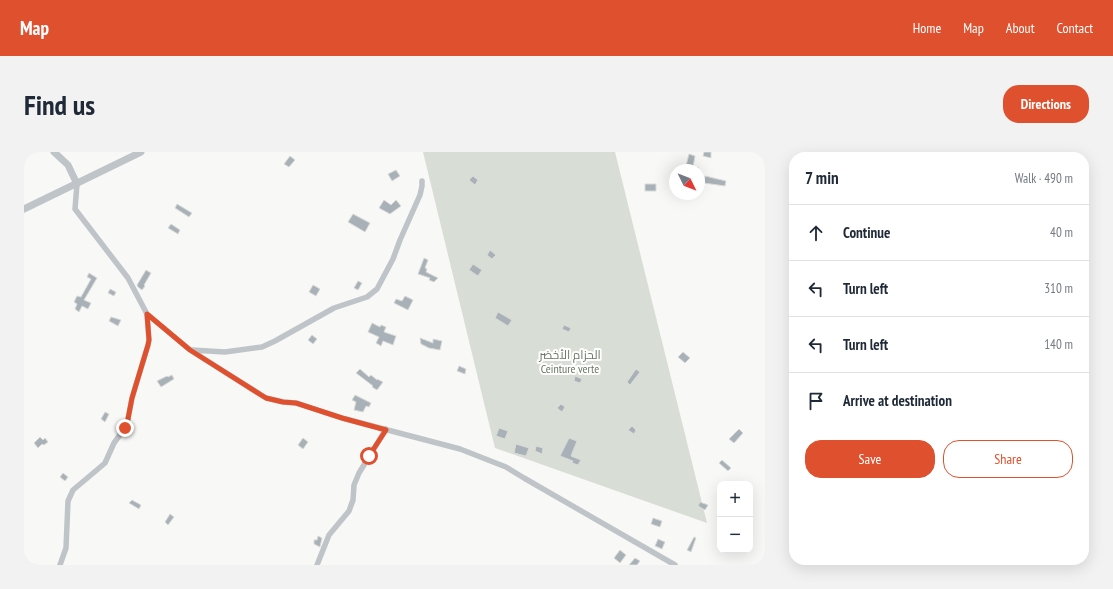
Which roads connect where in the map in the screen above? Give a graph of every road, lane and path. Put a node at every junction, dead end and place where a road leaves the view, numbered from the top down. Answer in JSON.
{"nodes":[{"id":1,"x":54,"y":152,"type":"edge"},
{"id":2,"x":141,"y":152,"type":"edge"},
{"id":3,"x":422,"y":181,"type":"dead end"},
{"id":4,"x":77,"y":184,"type":"junction"},
{"id":5,"x":24,"y":209,"type":"edge"},
{"id":6,"x":147,"y":314,"type":"junction"},
{"id":7,"x":190,"y":350,"type":"junction"},
{"id":8,"x":386,"y":430,"type":"junction"},
{"id":9,"x":60,"y":565,"type":"edge"},
{"id":10,"x":317,"y":565,"type":"edge"},
{"id":11,"x":675,"y":565,"type":"edge"}],
"edges":[{"from":1,"to":4,"type":"street"},
{"from":2,"to":4,"type":"street"},
{"from":3,"to":7,"type":"street"},
{"from":4,"to":5,"type":"street"},
{"from":4,"to":6,"type":"street"},
{"from":6,"to":7,"type":"street"},
{"from":6,"to":9,"type":"street"},
{"from":7,"to":8,"type":"street"},
{"from":8,"to":10,"type":"street"},
{"from":8,"to":11,"type":"street"}]}
